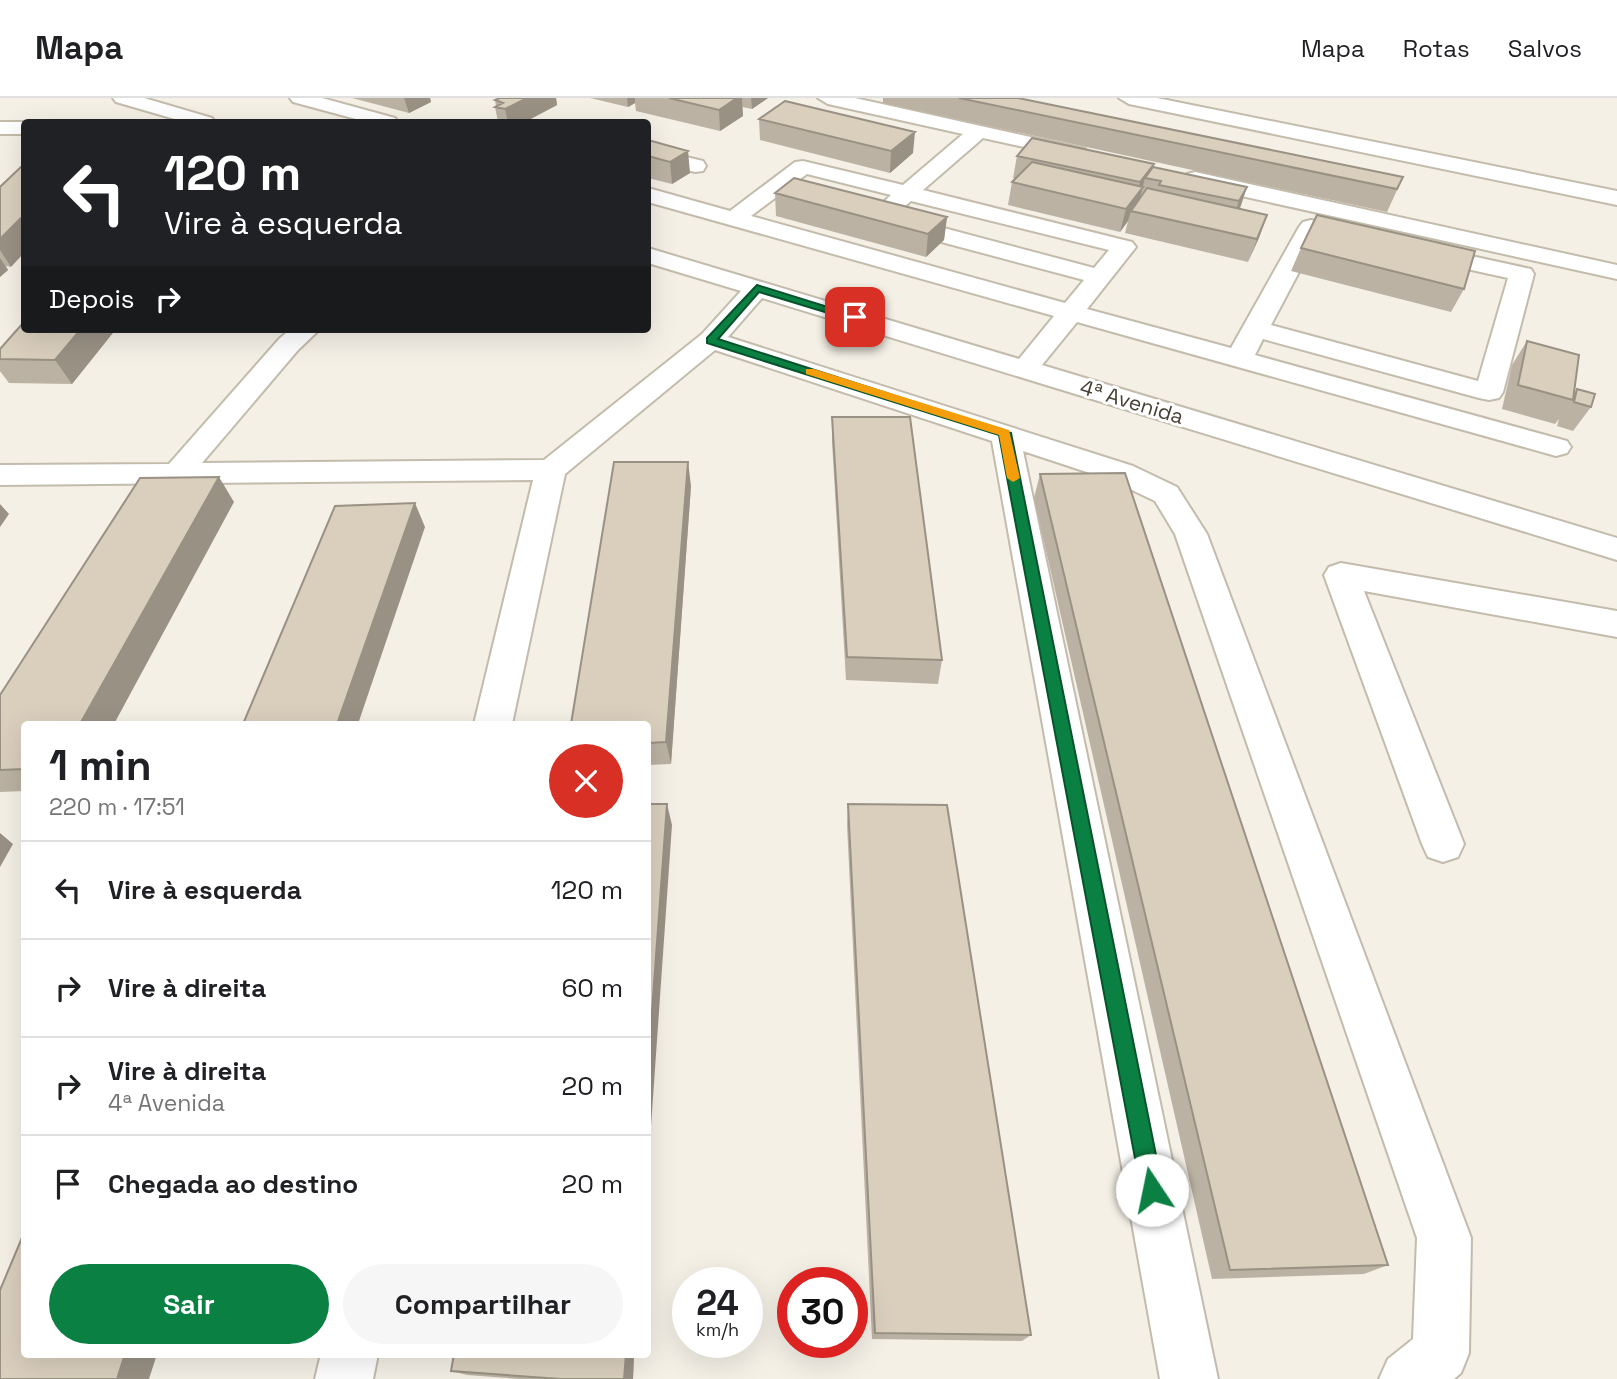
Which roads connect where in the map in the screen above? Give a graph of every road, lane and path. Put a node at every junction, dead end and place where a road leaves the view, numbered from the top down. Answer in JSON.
{"nodes":[{"id":1,"x":123,"y":98,"type":"edge"},
{"id":2,"x":300,"y":98,"type":"edge"},
{"id":3,"x":828,"y":98,"type":"edge"},
{"id":4,"x":1129,"y":98,"type":"edge"},
{"id":5,"x":195,"y":119,"type":"edge"},
{"id":6,"x":377,"y":119,"type":"edge"},
{"id":7,"x":0,"y":128,"type":"edge"},
{"id":8,"x":21,"y":128,"type":"edge"},
{"id":9,"x":979,"y":131,"type":"junction"},
{"id":10,"x":651,"y":155,"type":"edge"},
{"id":11,"x":1101,"y":158,"type":"edge"},
{"id":12,"x":695,"y":166,"type":"dead end"},
{"id":13,"x":1169,"y":173,"type":"edge"},
{"id":14,"x":907,"y":193,"type":"junction"},
{"id":15,"x":651,"y":196,"type":"edge"},
{"id":16,"x":1617,"y":198,"type":"edge"},
{"id":17,"x":733,"y":219,"type":"junction"},
{"id":18,"x":651,"y":256,"type":"edge"},
{"id":19,"x":1617,"y":272,"type":"edge"},
{"id":20,"x":1100,"y":277,"type":"junction"},
{"id":21,"x":757,"y":288,"type":"junction"},
{"id":22,"x":1071,"y":312,"type":"junction"},
{"id":23,"x":1255,"y":329,"type":"junction"},
{"id":24,"x":302,"y":333,"type":"edge"},
{"id":25,"x":711,"y":340,"type":"junction"},
{"id":26,"x":1238,"y":359,"type":"junction"},
{"id":27,"x":1025,"y":369,"type":"junction"},
{"id":28,"x":1004,"y":433,"type":"junction"},
{"id":29,"x":1556,"y":447,"type":"dead end"},
{"id":30,"x":551,"y":470,"type":"junction"},
{"id":31,"x":178,"y":471,"type":"junction"},
{"id":32,"x":0,"y":475,"type":"edge"},
{"id":33,"x":1617,"y":550,"type":"edge"},
{"id":34,"x":1617,"y":624,"type":"edge"},
{"id":35,"x":495,"y":721,"type":"edge"},
{"id":36,"x":1443,"y":844,"type":"dead end"},
{"id":37,"x":349,"y":1358,"type":"edge"},
{"id":38,"x":344,"y":1379,"type":"edge"},
{"id":39,"x":1189,"y":1379,"type":"edge"},
{"id":40,"x":1408,"y":1379,"type":"edge"}],
"edges":[{"from":1,"to":5,"type":"street"},
{"from":2,"to":6,"type":"street"},
{"from":3,"to":9,"type":"street"},
{"from":4,"to":16,"type":"street"},
{"from":7,"to":8,"type":"street"},
{"from":9,"to":11,"type":"street"},
{"from":9,"to":14,"type":"street"},
{"from":10,"to":12,"type":"street"},
{"from":13,"to":19,"type":"street"},
{"from":14,"to":17,"type":"street"},
{"from":14,"to":20,"type":"street"},
{"from":14,"to":20,"type":"street"},
{"from":15,"to":17,"type":"street"},
{"from":17,"to":22,"type":"street"},
{"from":18,"to":21,"type":"street","name":"4ª Avenida"},
{"from":20,"to":22,"type":"street"},
{"from":21,"to":25,"type":"street"},
{"from":21,"to":27,"type":"street","name":"4ª Avenida"},
{"from":22,"to":26,"type":"street"},
{"from":22,"to":27,"type":"street"},
{"from":23,"to":23,"type":"street"},
{"from":23,"to":26,"type":"street"},
{"from":24,"to":31,"type":"street"},
{"from":25,"to":28,"type":"street"},
{"from":25,"to":30,"type":"street"},
{"from":26,"to":29,"type":"street"},
{"from":27,"to":33,"type":"street","name":"4ª Avenida"},
{"from":28,"to":39,"type":"street"},
{"from":28,"to":40,"type":"street"},
{"from":30,"to":31,"type":"street"},
{"from":30,"to":35,"type":"street"},
{"from":31,"to":32,"type":"street"},
{"from":34,"to":36,"type":"street"},
{"from":37,"to":38,"type":"street"}]}
